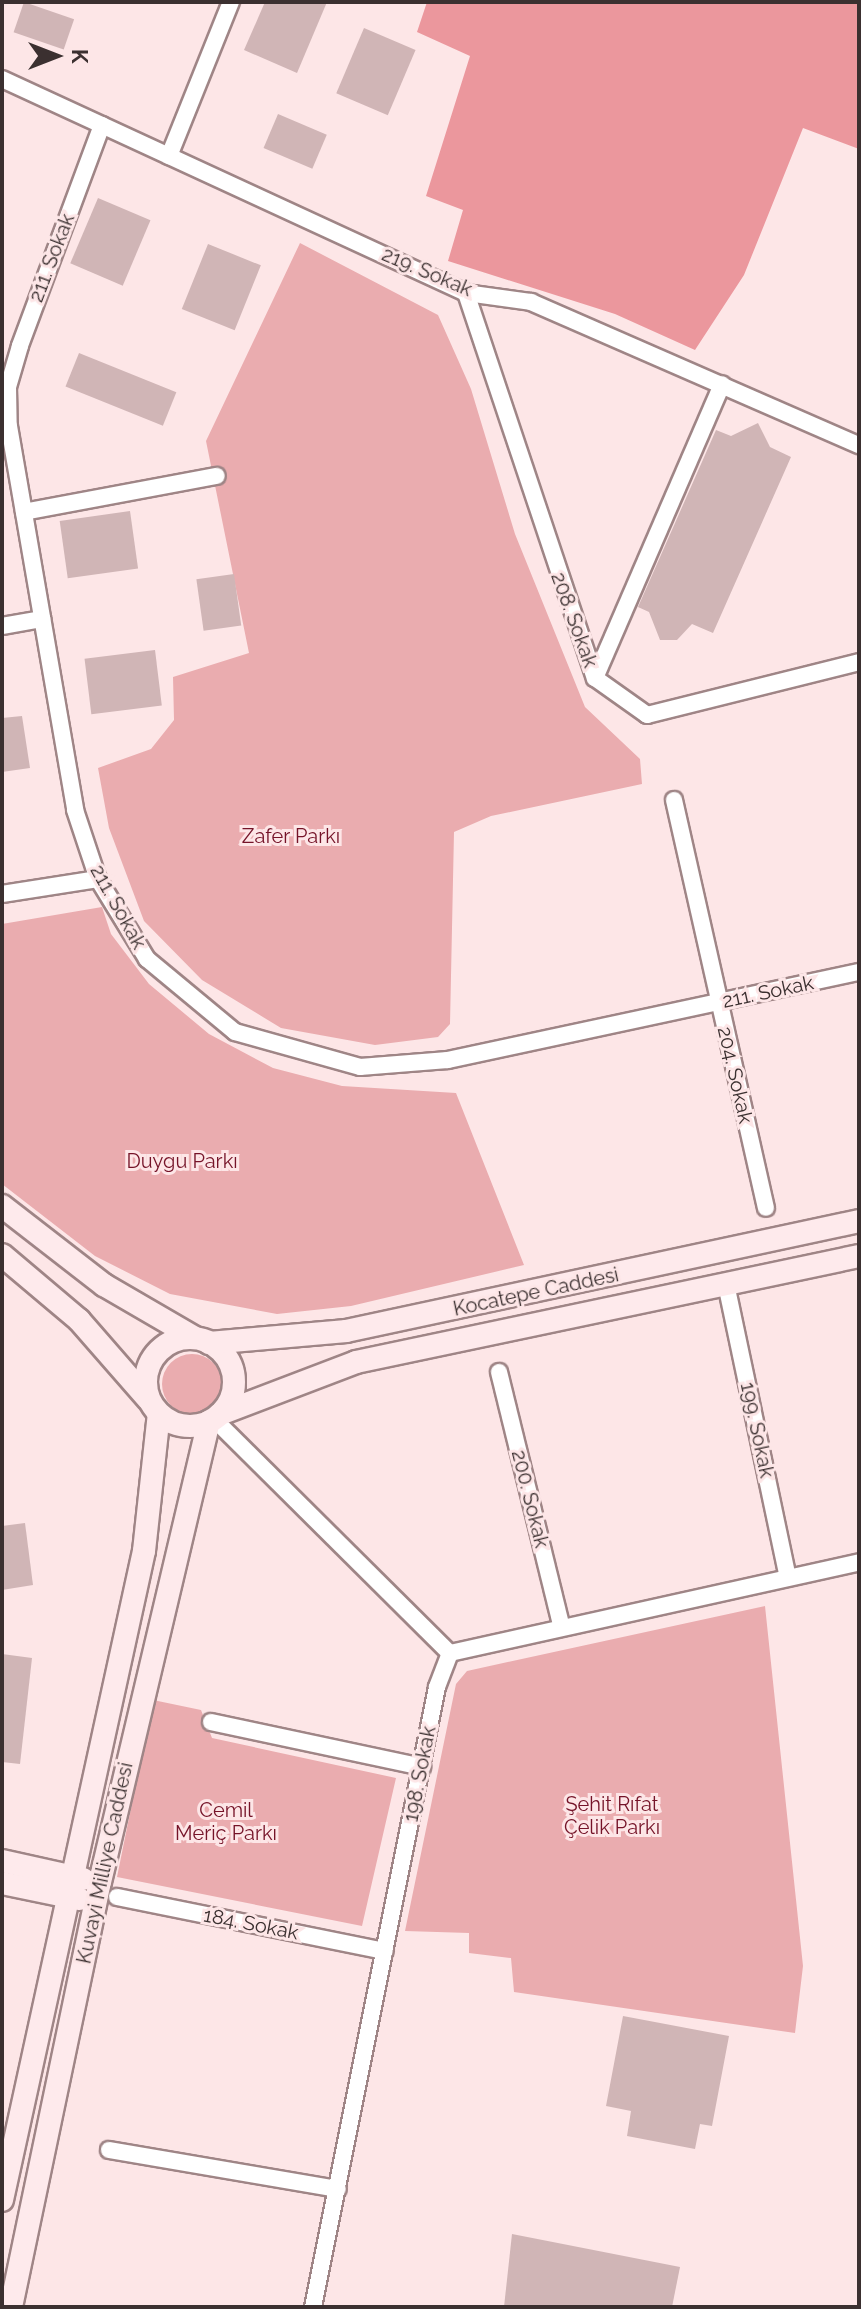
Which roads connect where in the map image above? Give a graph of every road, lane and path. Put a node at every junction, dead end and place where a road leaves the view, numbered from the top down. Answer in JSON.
{"nodes":[{"id":1,"x":231,"y":2,"type":"edge"},
{"id":2,"x":2,"y":79,"type":"edge"},
{"id":3,"x":102,"y":125,"type":"junction"},
{"id":4,"x":169,"y":156,"type":"junction"},
{"id":5,"x":466,"y":293,"type":"junction"},
{"id":6,"x":722,"y":384,"type":"junction"},
{"id":7,"x":5,"y":387,"type":"edge"},
{"id":8,"x":859,"y":445,"type":"edge"},
{"id":9,"x":217,"y":476,"type":"dead end"},
{"id":10,"x":24,"y":512,"type":"junction"},
{"id":11,"x":42,"y":619,"type":"junction"},
{"id":12,"x":2,"y":626,"type":"edge"},
{"id":13,"x":859,"y":662,"type":"edge"},
{"id":14,"x":595,"y":678,"type":"junction"},
{"id":15,"x":674,"y":800,"type":"dead end"},
{"id":16,"x":98,"y":879,"type":"junction"},
{"id":17,"x":2,"y":894,"type":"edge"},
{"id":18,"x":859,"y":972,"type":"edge"},
{"id":19,"x":718,"y":1002,"type":"junction"},
{"id":20,"x":2,"y":1206,"type":"edge"},
{"id":21,"x":766,"y":1208,"type":"dead end"},
{"id":22,"x":859,"y":1221,"type":"edge"},
{"id":23,"x":2,"y":1255,"type":"edge"},
{"id":24,"x":859,"y":1256,"type":"edge"},
{"id":25,"x":726,"y":1284,"type":"junction"},
{"id":26,"x":203,"y":1340,"type":"junction"},
{"id":27,"x":499,"y":1372,"type":"dead end"},
{"id":28,"x":155,"y":1409,"type":"junction"},
{"id":29,"x":214,"y":1418,"type":"junction"},
{"id":30,"x":859,"y":1562,"type":"edge"},
{"id":31,"x":788,"y":1577,"type":"junction"},
{"id":32,"x":561,"y":1625,"type":"junction"},
{"id":33,"x":450,"y":1653,"type":"junction"},
{"id":34,"x":211,"y":1722,"type":"dead end"},
{"id":35,"x":422,"y":1767,"type":"junction"},
{"id":36,"x":2,"y":1861,"type":"edge"},
{"id":37,"x":2,"y":1883,"type":"edge"},
{"id":38,"x":69,"y":1886,"type":"junction"},
{"id":39,"x":104,"y":1894,"type":"junction"},
{"id":40,"x":385,"y":1951,"type":"junction"},
{"id":41,"x":109,"y":2150,"type":"dead end"},
{"id":42,"x":338,"y":2189,"type":"junction"},
{"id":43,"x":2,"y":2200,"type":"edge"},
{"id":44,"x":11,"y":2307,"type":"edge"},
{"id":45,"x":313,"y":2307,"type":"edge"}],
"edges":[{"from":1,"to":4,"type":"street"},
{"from":2,"to":3,"type":"street","name":"219. Sokak"},
{"from":3,"to":4,"type":"street","name":"219. Sokak"},
{"from":3,"to":7,"type":"street","name":"211. Sokak"},
{"from":4,"to":5,"type":"street","name":"219. Sokak"},
{"from":5,"to":6,"type":"street","name":"219. Sokak"},
{"from":5,"to":14,"type":"street","name":"208. Sokak"},
{"from":6,"to":8,"type":"street","name":"219. Sokak"},
{"from":6,"to":14,"type":"street"},
{"from":7,"to":10,"type":"street","name":"211. Sokak"},
{"from":9,"to":10,"type":"street"},
{"from":10,"to":11,"type":"street","name":"211. Sokak"},
{"from":11,"to":12,"type":"street"},
{"from":11,"to":16,"type":"street","name":"211. Sokak"},
{"from":13,"to":14,"type":"street","name":"208. Sokak"},
{"from":15,"to":19,"type":"street","name":"204. Sokak"},
{"from":16,"to":17,"type":"street"},
{"from":16,"to":19,"type":"street","name":"211. Sokak"},
{"from":18,"to":19,"type":"street","name":"211. Sokak"},
{"from":19,"to":21,"type":"street","name":"204. Sokak"},
{"from":20,"to":26,"type":"main road"},
{"from":22,"to":26,"type":"main road","name":"Kocatepe Caddesi"},
{"from":23,"to":28,"type":"main road"},
{"from":24,"to":25,"type":"main road","name":"Kocatepe Caddesi"},
{"from":25,"to":29,"type":"main road","name":"Kocatepe Caddesi"},
{"from":25,"to":31,"type":"street","name":"199. Sokak"},
{"from":26,"to":28,"type":"main road"},
{"from":26,"to":29,"type":"main road"},
{"from":27,"to":32,"type":"street","name":"200. Sokak"},
{"from":28,"to":29,"type":"main road"},
{"from":28,"to":38,"type":"main road","name":"Kuvayi Milliye Caddesi"},
{"from":29,"to":33,"type":"street"},
{"from":29,"to":39,"type":"main road","name":"Kuvayi Milliye Caddesi"},
{"from":30,"to":31,"type":"street"},
{"from":31,"to":32,"type":"street"},
{"from":32,"to":33,"type":"street"},
{"from":33,"to":35,"type":"street","name":"198. Sokak"},
{"from":34,"to":35,"type":"street"},
{"from":35,"to":40,"type":"street","name":"198. Sokak"},
{"from":36,"to":38,"type":"main road"},
{"from":37,"to":38,"type":"main road"},
{"from":38,"to":39,"type":"main road"},
{"from":38,"to":43,"type":"main road","name":"Kuvayi Milliye Caddesi"},
{"from":39,"to":40,"type":"street","name":"184. Sokak"},
{"from":39,"to":44,"type":"main road","name":"Kuvayi Milliye Caddesi"},
{"from":40,"to":42,"type":"street","name":"198. Sokak"},
{"from":41,"to":42,"type":"street"},
{"from":42,"to":45,"type":"street","name":"198. Sokak"}]}
